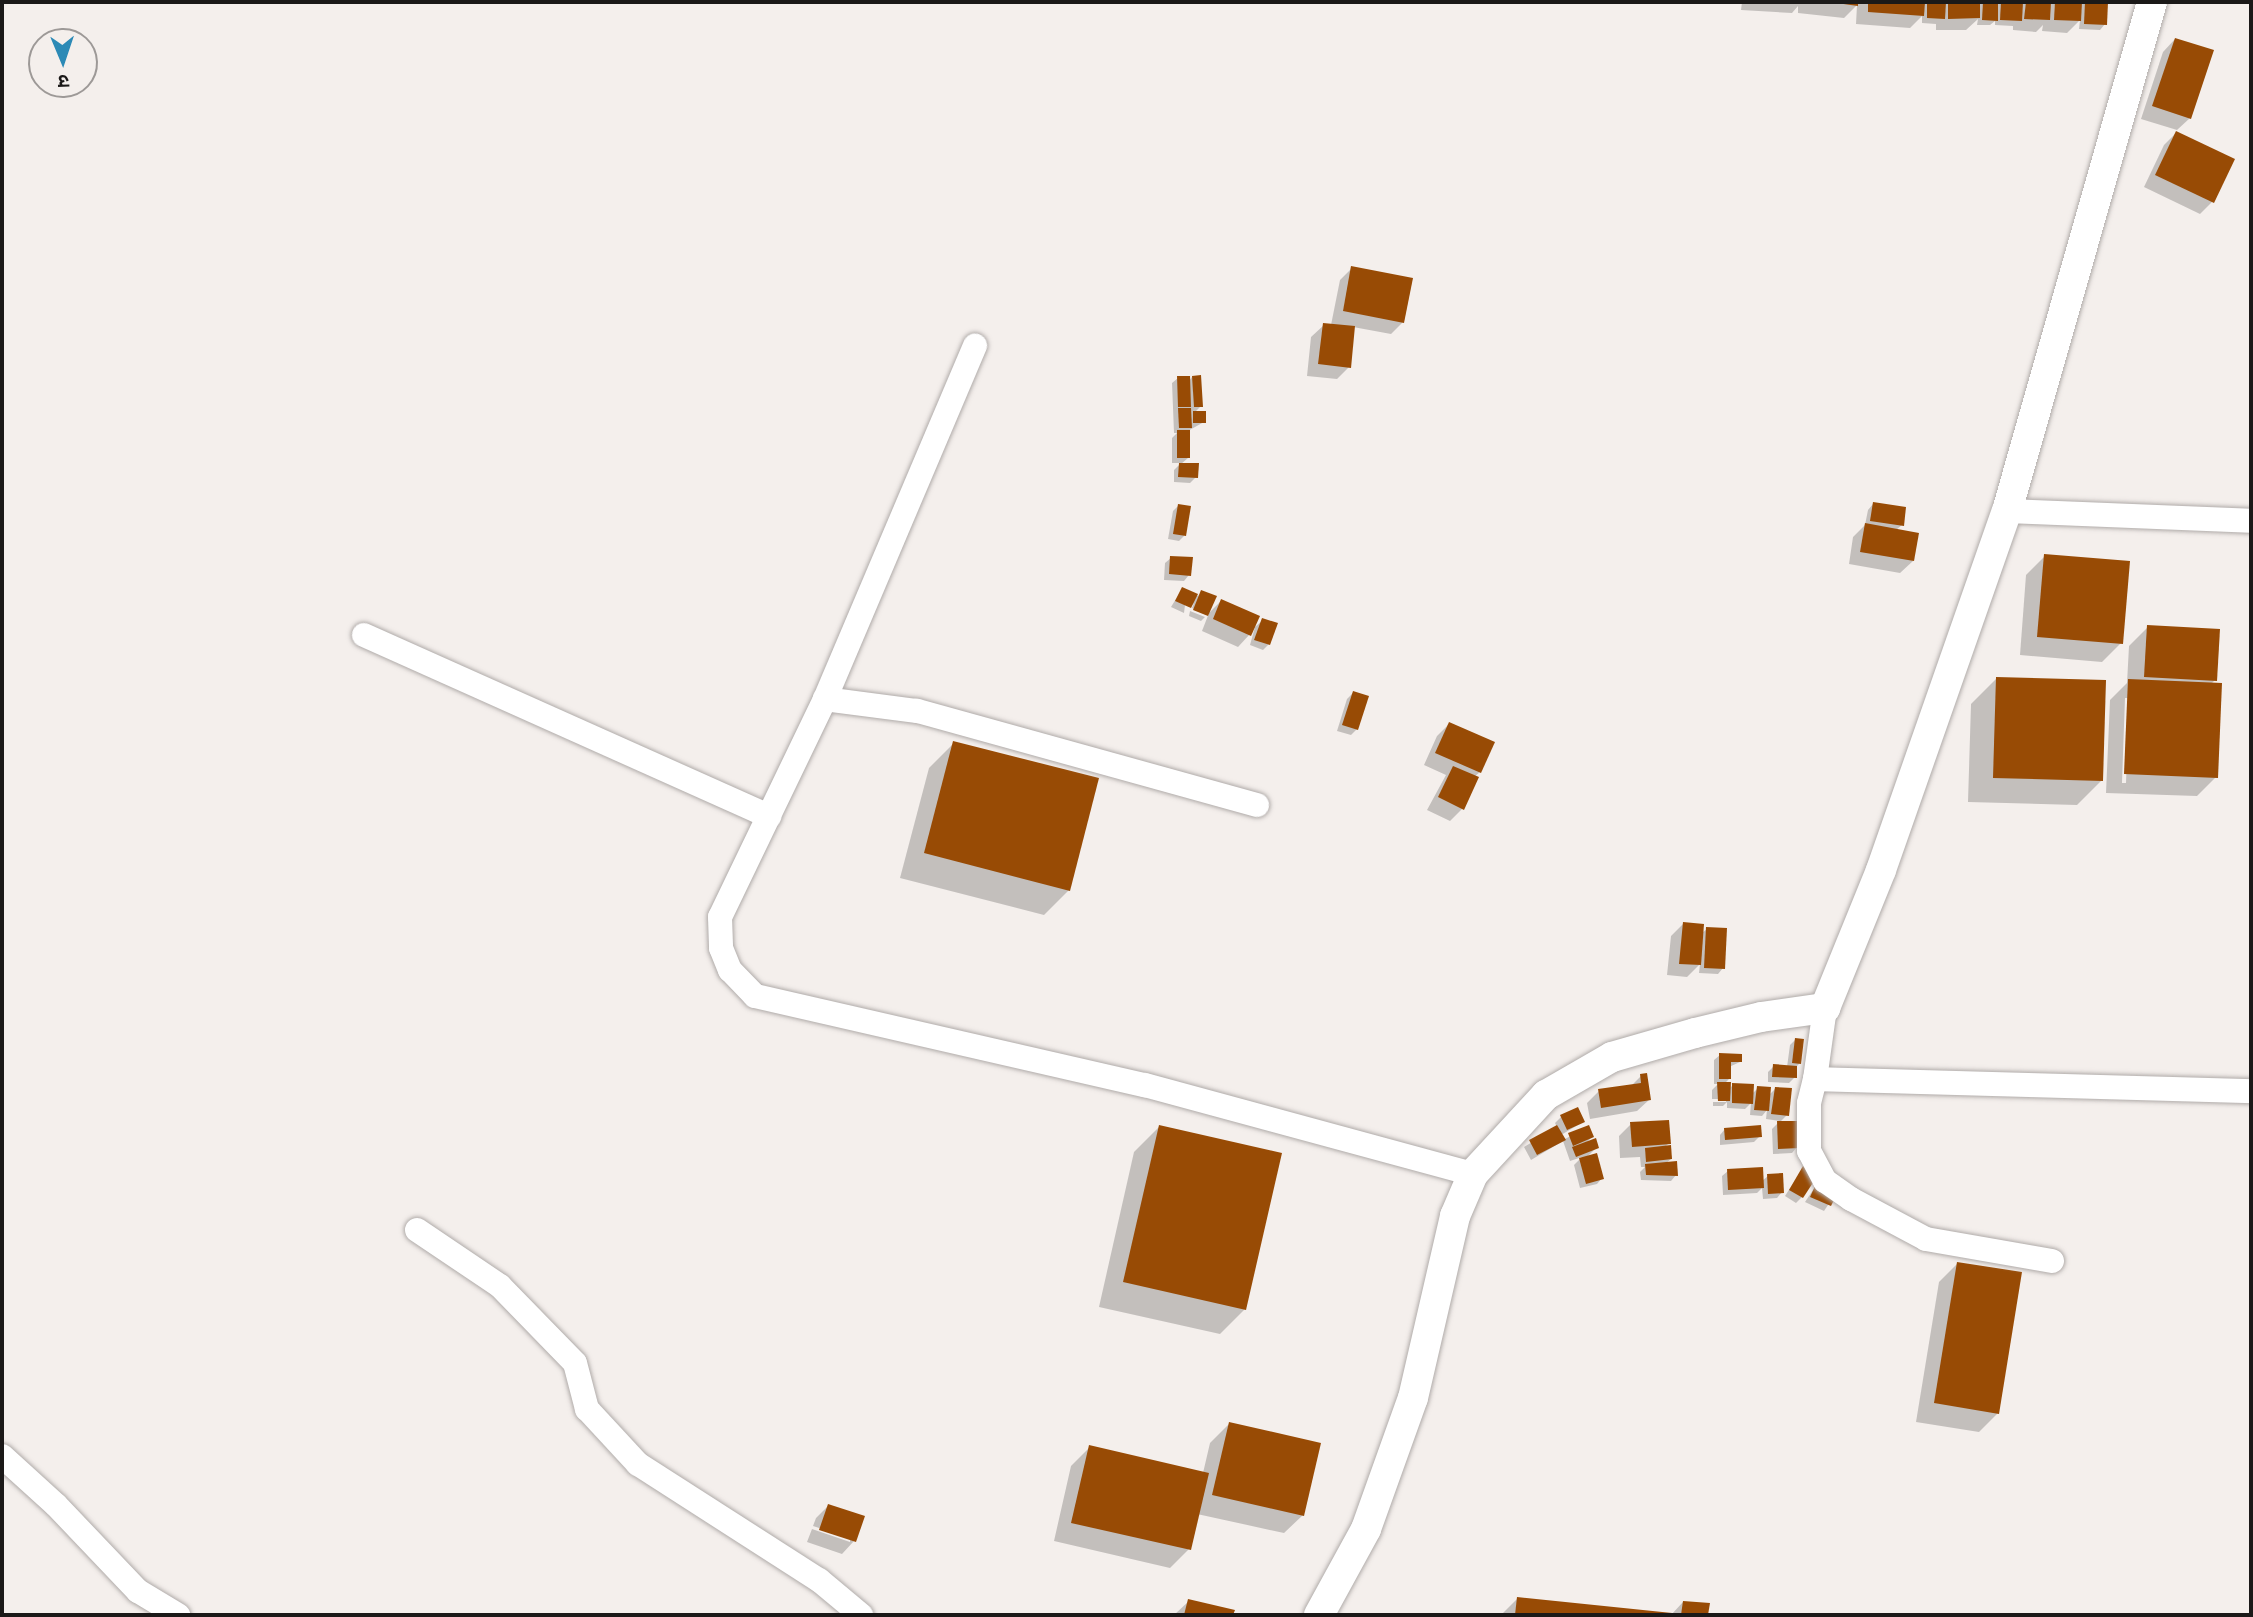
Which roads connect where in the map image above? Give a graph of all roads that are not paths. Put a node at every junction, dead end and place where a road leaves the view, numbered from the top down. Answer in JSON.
{"nodes":[{"id":1,"x":2152,"y":2,"type":"edge"},
{"id":2,"x":975,"y":346,"type":"dead end"},
{"id":3,"x":2007,"y":511,"type":"junction"},
{"id":4,"x":2251,"y":521,"type":"edge"},
{"id":5,"x":365,"y":635,"type":"dead end"},
{"id":6,"x":825,"y":699,"type":"junction"},
{"id":7,"x":1257,"y":805,"type":"dead end"},
{"id":8,"x":769,"y":816,"type":"junction"},
{"id":9,"x":1825,"y":1008,"type":"junction"},
{"id":10,"x":1815,"y":1079,"type":"junction"},
{"id":11,"x":2251,"y":1091,"type":"edge"},
{"id":12,"x":1473,"y":1174,"type":"junction"},
{"id":13,"x":416,"y":1230,"type":"dead end"},
{"id":14,"x":2052,"y":1261,"type":"dead end"},
{"id":15,"x":2,"y":1456,"type":"edge"},
{"id":16,"x":138,"y":1591,"type":"junction"},
{"id":17,"x":132,"y":1615,"type":"edge"},
{"id":18,"x":178,"y":1615,"type":"edge"},
{"id":19,"x":861,"y":1615,"type":"edge"},
{"id":20,"x":1319,"y":1615,"type":"edge"}],
"edges":[{"from":1,"to":3,"type":"street"},
{"from":2,"to":6,"type":"street"},
{"from":3,"to":4,"type":"street"},
{"from":3,"to":9,"type":"street"},
{"from":5,"to":8,"type":"street"},
{"from":6,"to":7,"type":"street"},
{"from":6,"to":8,"type":"street"},
{"from":8,"to":12,"type":"street"},
{"from":9,"to":10,"type":"street"},
{"from":9,"to":12,"type":"street"},
{"from":10,"to":11,"type":"street"},
{"from":10,"to":14,"type":"street"},
{"from":12,"to":20,"type":"street"},
{"from":13,"to":19,"type":"street"},
{"from":15,"to":16,"type":"street"},
{"from":16,"to":17,"type":"street"},
{"from":16,"to":18,"type":"street"}]}
